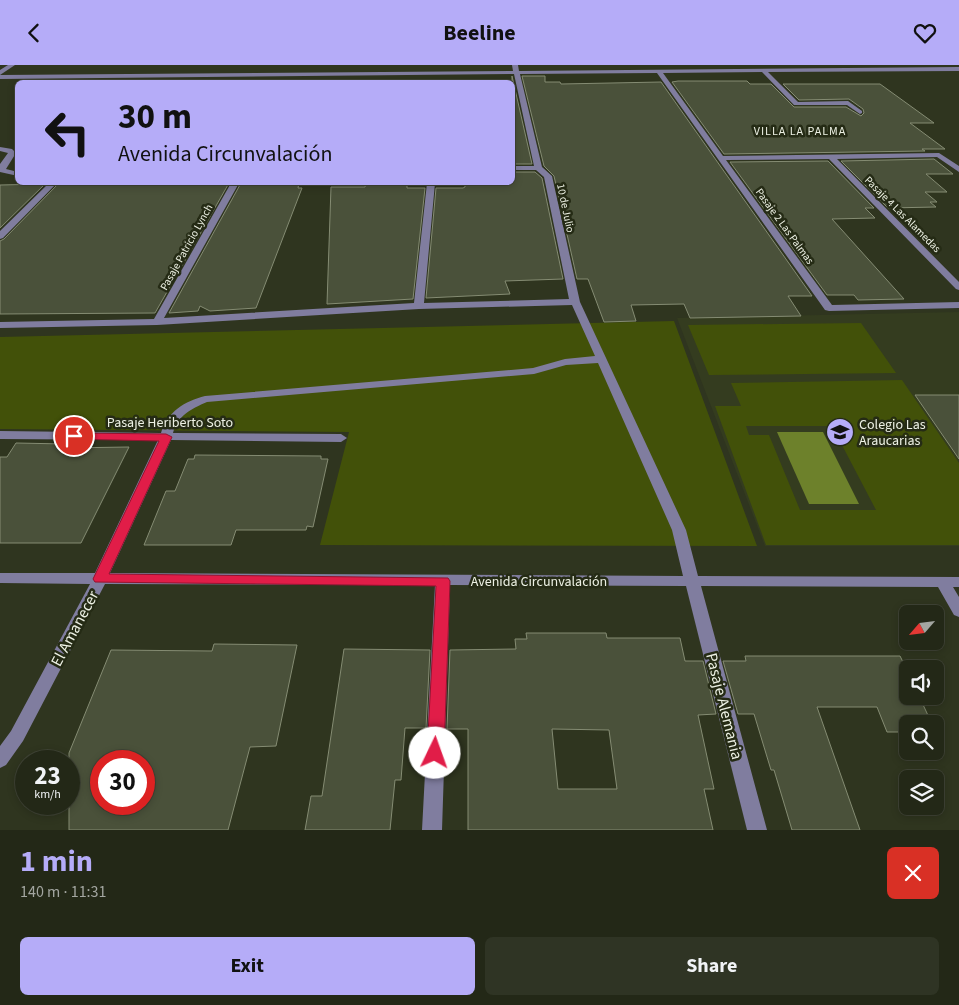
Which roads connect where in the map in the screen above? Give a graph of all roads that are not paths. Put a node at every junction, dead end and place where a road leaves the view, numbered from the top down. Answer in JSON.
{"nodes":[{"id":1,"x":12,"y":65,"type":"edge"},
{"id":2,"x":859,"y":65,"type":"edge"},
{"id":3,"x":515,"y":69,"type":"edge"},
{"id":4,"x":865,"y":69,"type":"junction"},
{"id":5,"x":959,"y":69,"type":"edge"},
{"id":6,"x":763,"y":70,"type":"junction"},
{"id":7,"x":658,"y":71,"type":"junction"},
{"id":8,"x":0,"y":73,"type":"edge"},
{"id":9,"x":0,"y":77,"type":"edge"},
{"id":10,"x":860,"y":112,"type":"dead end"},
{"id":11,"x":0,"y":149,"type":"edge"},
{"id":12,"x":830,"y":156,"type":"junction"},
{"id":13,"x":722,"y":158,"type":"junction"},
{"id":14,"x":515,"y":168,"type":"edge"},
{"id":15,"x":538,"y":168,"type":"junction"},
{"id":16,"x":959,"y":170,"type":"edge"},
{"id":17,"x":15,"y":173,"type":"edge"},
{"id":18,"x":51,"y":185,"type":"edge"},
{"id":19,"x":234,"y":185,"type":"edge"},
{"id":20,"x":431,"y":185,"type":"edge"},
{"id":21,"x":0,"y":236,"type":"edge"},
{"id":22,"x":959,"y":287,"type":"edge"},
{"id":23,"x":575,"y":302,"type":"junction"},
{"id":24,"x":959,"y":305,"type":"edge"},
{"id":25,"x":420,"y":306,"type":"junction"},
{"id":26,"x":157,"y":322,"type":"junction"},
{"id":27,"x":0,"y":325,"type":"edge"},
{"id":28,"x":602,"y":359,"type":"junction"},
{"id":29,"x":0,"y":435,"type":"edge"},
{"id":30,"x":166,"y":437,"type":"junction"},
{"id":31,"x":341,"y":438,"type":"dead end"},
{"id":32,"x":0,"y":579,"type":"edge"},
{"id":33,"x":100,"y":579,"type":"junction"},
{"id":34,"x":443,"y":581,"type":"junction"},
{"id":35,"x":693,"y":582,"type":"junction"},
{"id":36,"x":943,"y":582,"type":"junction"},
{"id":37,"x":959,"y":582,"type":"edge"},
{"id":38,"x":959,"y":611,"type":"edge"},
{"id":39,"x":0,"y":760,"type":"edge"},
{"id":40,"x":432,"y":830,"type":"edge"},
{"id":41,"x":757,"y":830,"type":"edge"}],
"edges":[{"from":1,"to":8,"type":"street"},
{"from":2,"to":4,"type":"street"},
{"from":3,"to":7,"type":"street"},
{"from":3,"to":9,"type":"street"},
{"from":3,"to":15,"type":"street","name":"10 de Julio"},
{"from":4,"to":5,"type":"street"},
{"from":4,"to":6,"type":"street"},
{"from":6,"to":7,"type":"street"},
{"from":6,"to":10,"type":"street"},
{"from":7,"to":13,"type":"street","name":"Pasaje 2 Las Palmas"},
{"from":11,"to":17,"type":"street"},
{"from":12,"to":13,"type":"street"},
{"from":12,"to":16,"type":"street"},
{"from":12,"to":22,"type":"street","name":"Pasaje 4 Las Alamedas"},
{"from":13,"to":24,"type":"street","name":"Pasaje 2 Las Palmas"},
{"from":14,"to":15,"type":"street"},
{"from":15,"to":23,"type":"street","name":"10 de Julio"},
{"from":18,"to":21,"type":"street"},
{"from":19,"to":26,"type":"street","name":"Pasaje Patricio Lynch"},
{"from":20,"to":25,"type":"street"},
{"from":23,"to":25,"type":"street"},
{"from":23,"to":28,"type":"street","name":"10 de Julio"},
{"from":25,"to":26,"type":"street"},
{"from":26,"to":27,"type":"street"},
{"from":28,"to":30,"type":"street","name":"El Amanecer"},
{"from":28,"to":35,"type":"street","name":"Pasaje Alemania"},
{"from":29,"to":30,"type":"street","name":"Pasaje Heriberto Soto"},
{"from":30,"to":31,"type":"street","name":"Pasaje Heriberto Soto"},
{"from":30,"to":33,"type":"street","name":"El Amanecer"},
{"from":32,"to":33,"type":"street","name":"Avenida Circunvalación"},
{"from":33,"to":34,"type":"street","name":"Avenida Circunvalación"},
{"from":33,"to":39,"type":"street","name":"El Amanecer"},
{"from":34,"to":35,"type":"street","name":"Avenida Circunvalación"},
{"from":34,"to":40,"type":"street"},
{"from":35,"to":36,"type":"street","name":"Avenida Circunvalación"},
{"from":35,"to":41,"type":"street","name":"Pasaje Alemania"},
{"from":36,"to":37,"type":"street","name":"Avenida Circunvalación"},
{"from":36,"to":38,"type":"street"}]}
